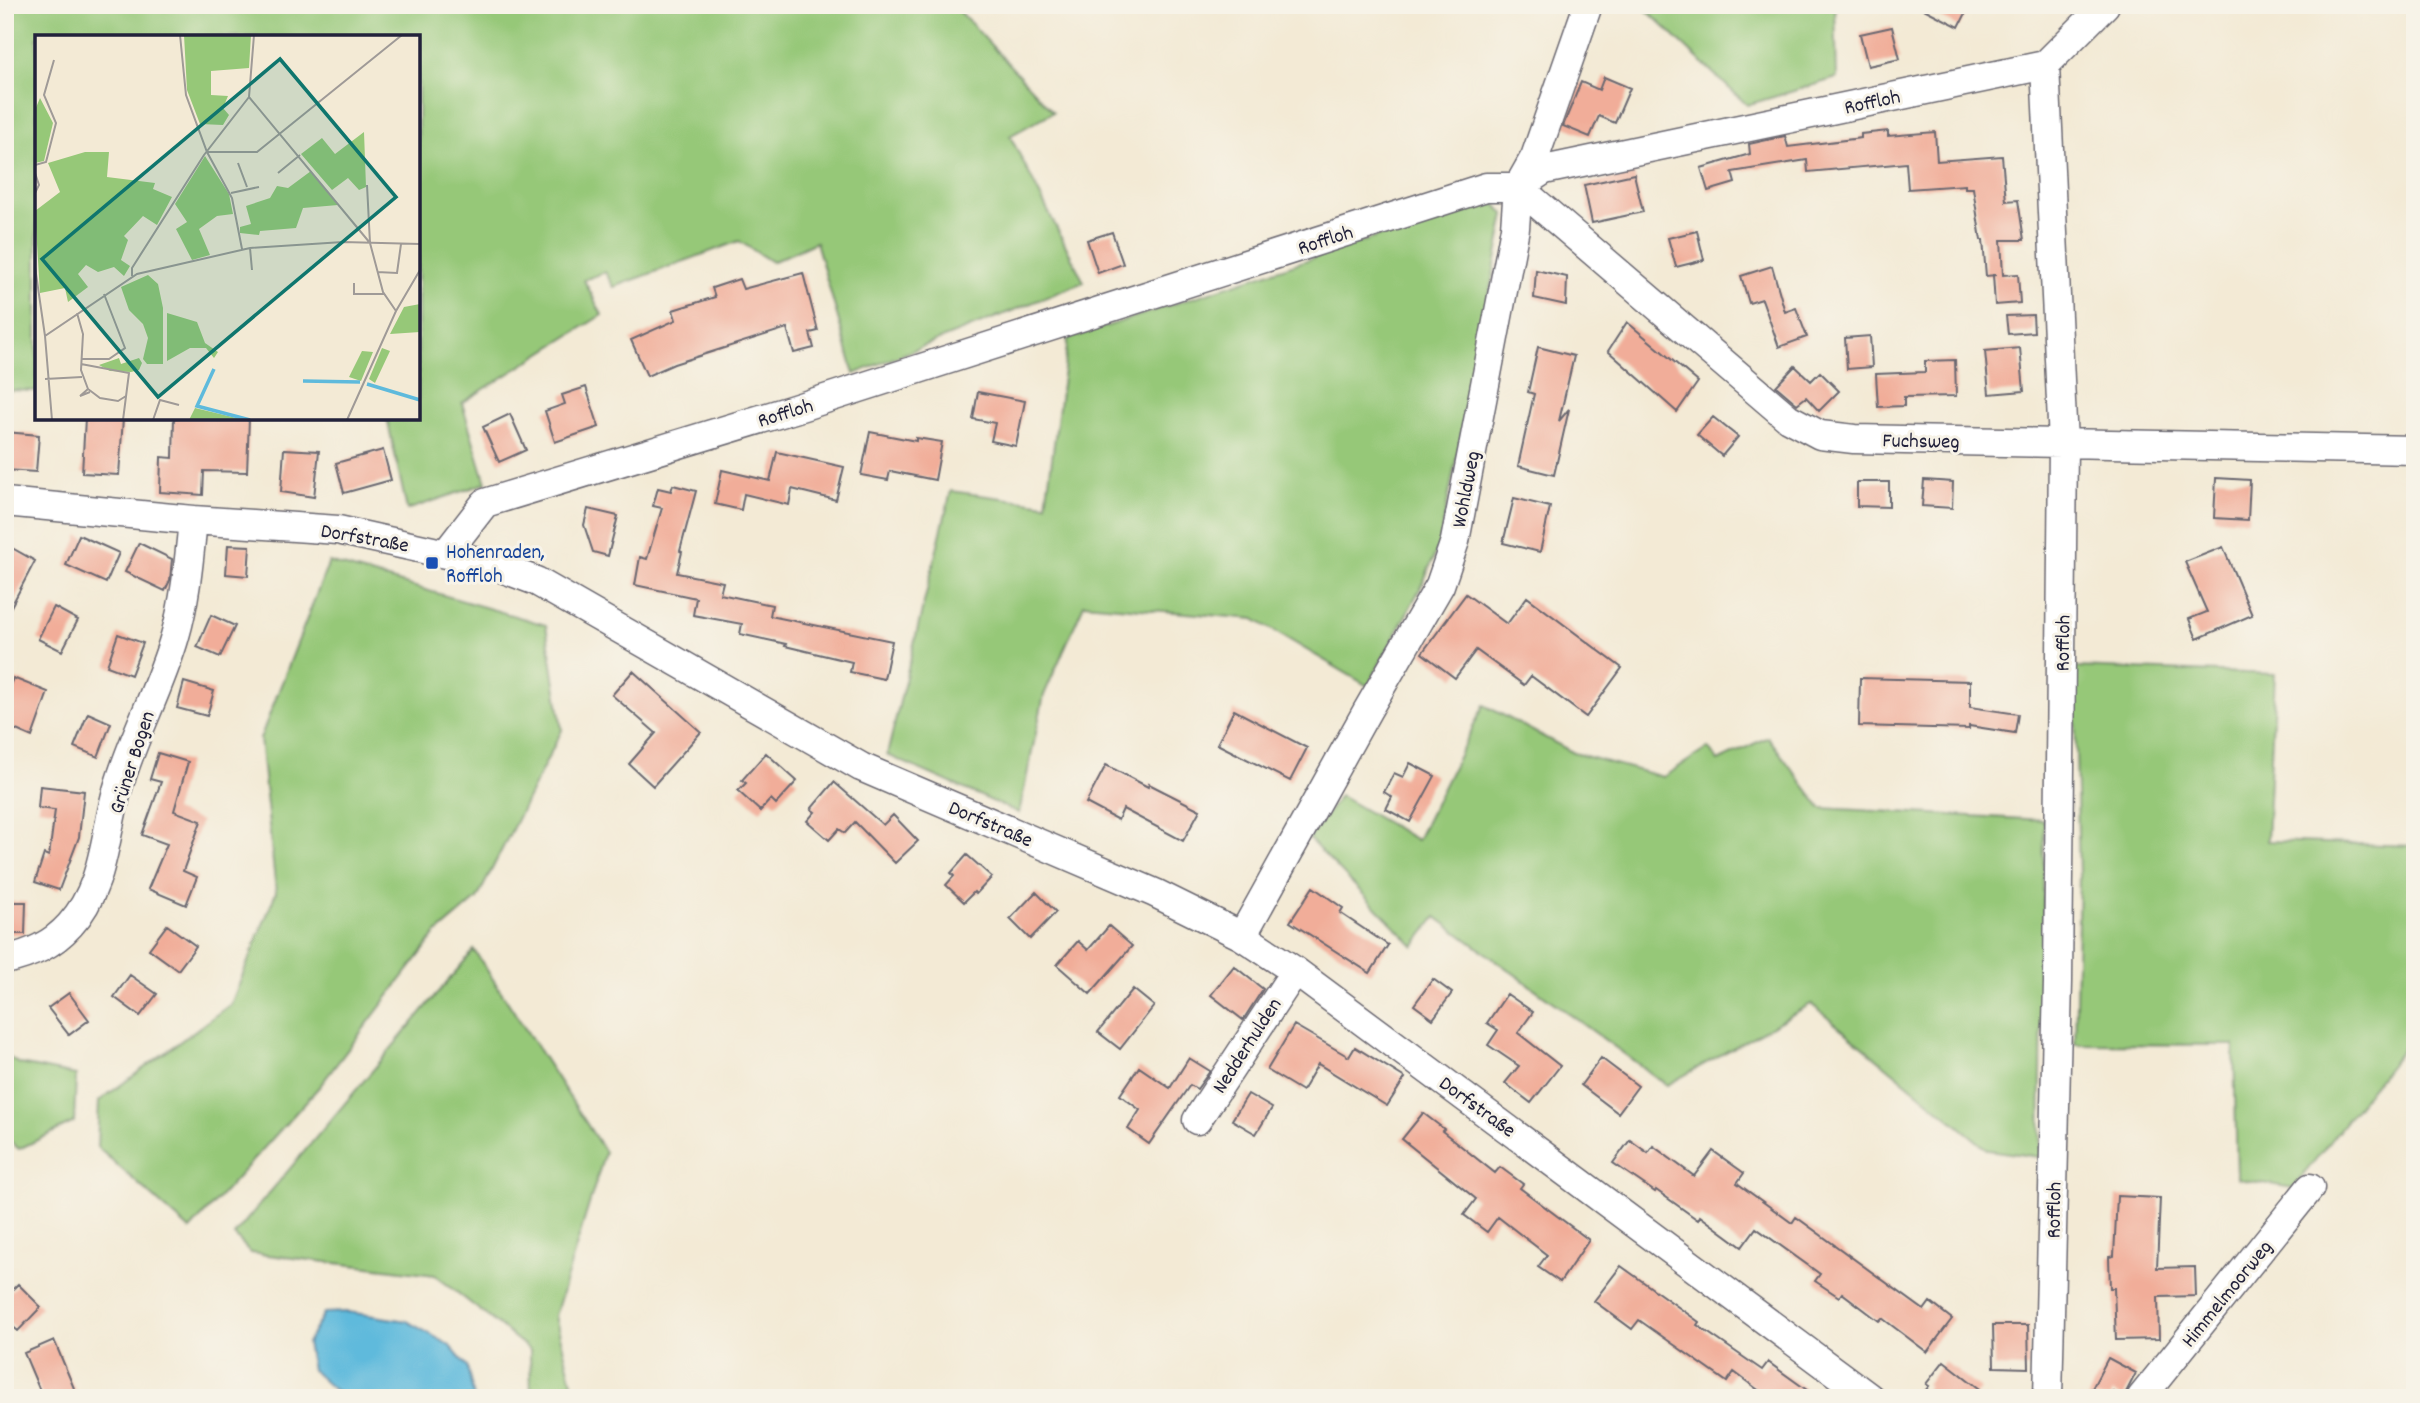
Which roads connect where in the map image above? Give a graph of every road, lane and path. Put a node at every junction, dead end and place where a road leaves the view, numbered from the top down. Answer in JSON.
{"nodes":[{"id":1,"x":1588,"y":5,"type":"edge"},
{"id":2,"x":2105,"y":5,"type":"edge"},
{"id":3,"x":2045,"y":65,"type":"junction"},
{"id":4,"x":1518,"y":187,"type":"junction"},
{"id":5,"x":2063,"y":443,"type":"junction"},
{"id":6,"x":2415,"y":450,"type":"edge"},
{"id":7,"x":5,"y":502,"type":"edge"},
{"id":8,"x":193,"y":520,"type":"junction"},
{"id":9,"x":447,"y":552,"type":"junction"},
{"id":10,"x":1242,"y":936,"type":"junction"},
{"id":11,"x":5,"y":960,"type":"edge"},
{"id":12,"x":1295,"y":971,"type":"junction"},
{"id":13,"x":1197,"y":1120,"type":"dead end"},
{"id":14,"x":2310,"y":1188,"type":"dead end"},
{"id":15,"x":1870,"y":1398,"type":"edge"},
{"id":16,"x":2048,"y":1398,"type":"edge"},
{"id":17,"x":2141,"y":1398,"type":"edge"}],
"edges":[{"from":1,"to":4,"type":"street","name":"Wohldweg"},
{"from":2,"to":3,"type":"street"},
{"from":3,"to":4,"type":"street","name":"Roffloh"},
{"from":3,"to":5,"type":"street","name":"Roffloh"},
{"from":4,"to":5,"type":"street","name":"Fuchsweg"},
{"from":4,"to":9,"type":"street","name":"Roffloh"},
{"from":4,"to":10,"type":"street","name":"Wohldweg"},
{"from":5,"to":6,"type":"street","name":"Fuchsweg"},
{"from":5,"to":16,"type":"street","name":"Roffloh"},
{"from":7,"to":8,"type":"street","name":"Dorfstraße"},
{"from":8,"to":9,"type":"street","name":"Dorfstraße"},
{"from":8,"to":11,"type":"street","name":"Grüner Bogen"},
{"from":9,"to":10,"type":"street","name":"Dorfstraße"},
{"from":10,"to":12,"type":"street","name":"Dorfstraße"},
{"from":12,"to":13,"type":"street","name":"Nedderhulden"},
{"from":12,"to":15,"type":"street","name":"Dorfstraße"},
{"from":14,"to":17,"type":"street","name":"Himmelmoorweg"}]}
